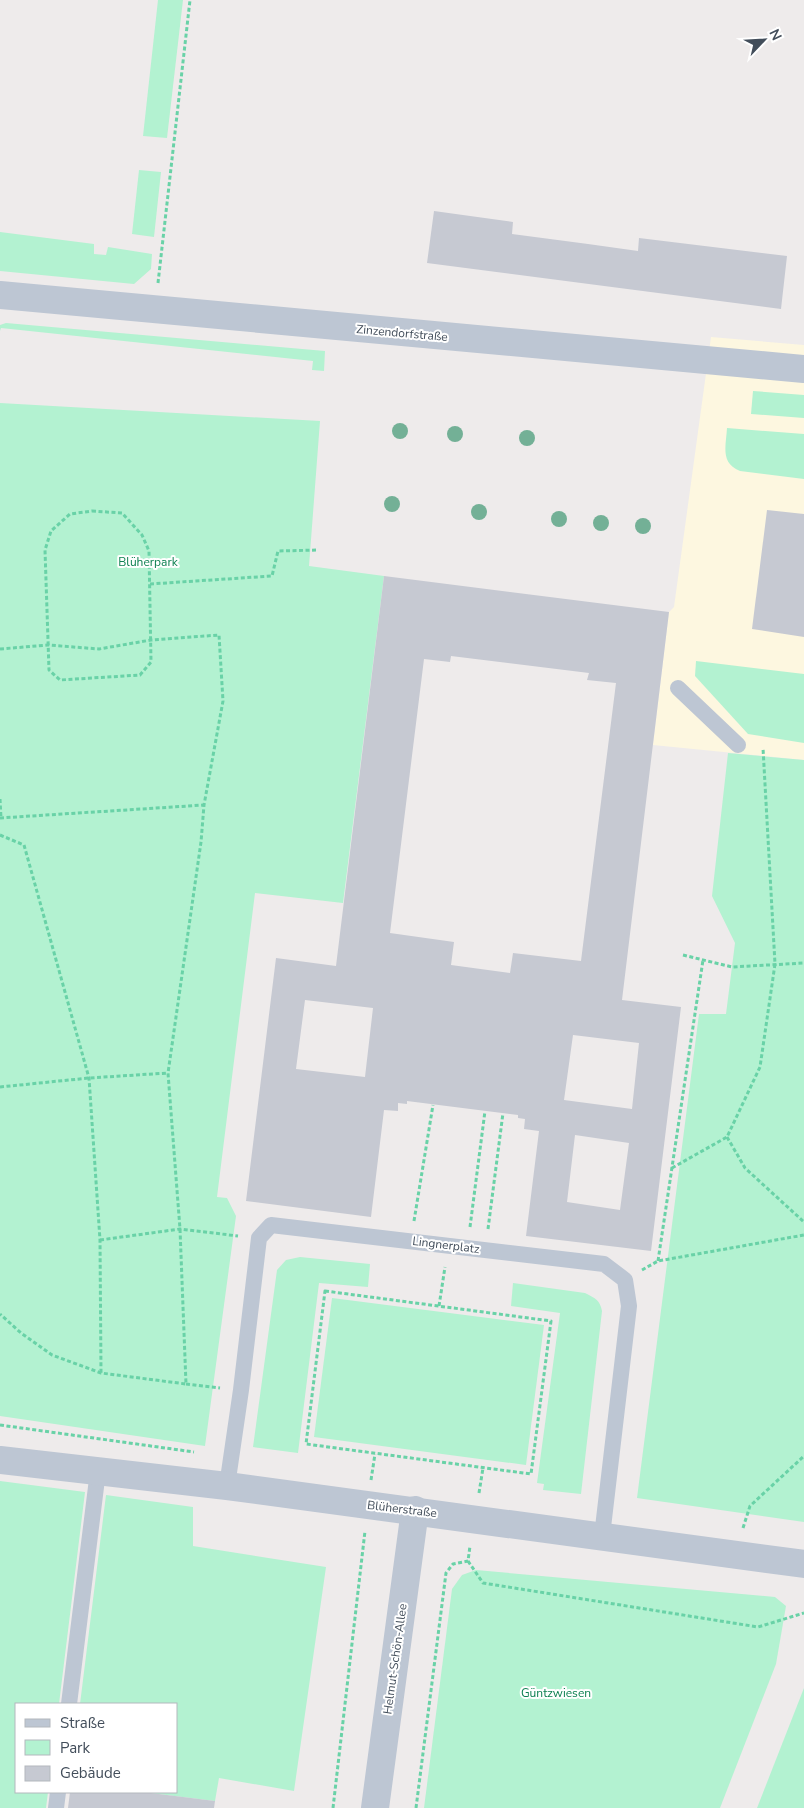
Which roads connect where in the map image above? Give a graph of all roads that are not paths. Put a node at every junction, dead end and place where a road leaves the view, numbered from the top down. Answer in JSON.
{"nodes":[{"id":1,"x":0,"y":295,"type":"edge"},
{"id":2,"x":804,"y":369,"type":"edge"},
{"id":3,"x":678,"y":688,"type":"dead end"},
{"id":4,"x":738,"y":745,"type":"dead end"},
{"id":5,"x":0,"y":1460,"type":"edge"},
{"id":6,"x":98,"y":1471,"type":"junction"},
{"id":7,"x":227,"y":1486,"type":"junction"},
{"id":8,"x":415,"y":1510,"type":"junction"},
{"id":9,"x":602,"y":1536,"type":"junction"},
{"id":10,"x":804,"y":1564,"type":"edge"},
{"id":11,"x":69,"y":1703,"type":"edge"},
{"id":12,"x":58,"y":1793,"type":"edge"},
{"id":13,"x":56,"y":1808,"type":"edge"},
{"id":14,"x":375,"y":1808,"type":"edge"}],
"edges":[{"from":1,"to":2,"type":"street","name":"Zinzendorfstraße"},
{"from":3,"to":4,"type":"lane"},
{"from":5,"to":6,"type":"street","name":"Blüherstraße"},
{"from":6,"to":7,"type":"street","name":"Blüherstraße"},
{"from":6,"to":11,"type":"lane"},
{"from":7,"to":8,"type":"street","name":"Blüherstraße"},
{"from":7,"to":9,"type":"lane","name":"Lingnerplatz"},
{"from":8,"to":9,"type":"street","name":"Blüherstraße"},
{"from":8,"to":14,"type":"street","name":"Helmut-Schön-Allee"},
{"from":9,"to":10,"type":"street","name":"Blüherstraße"},
{"from":12,"to":13,"type":"lane"}]}
